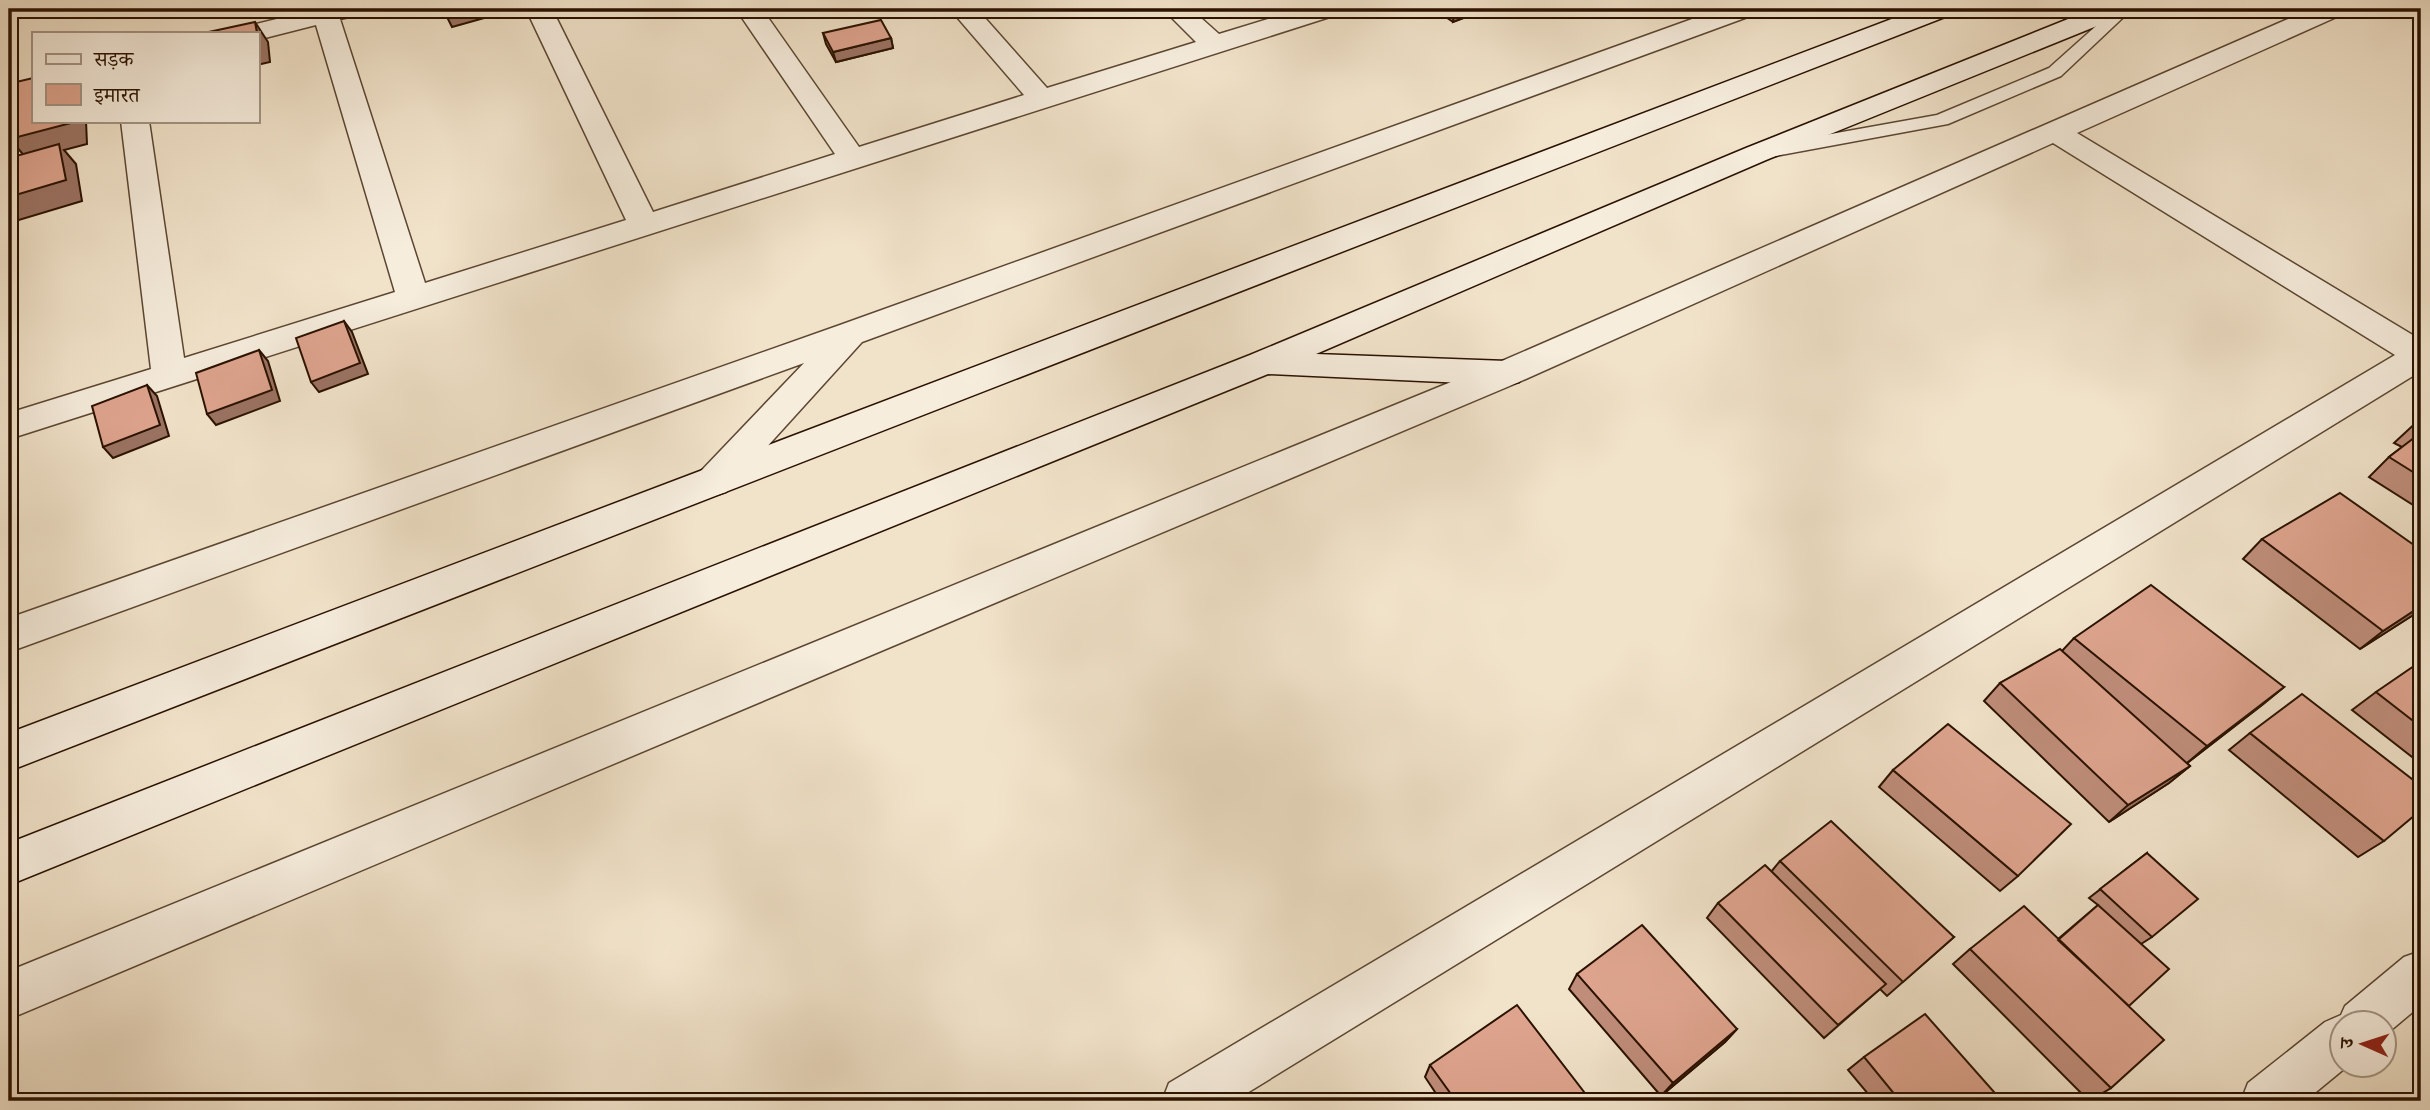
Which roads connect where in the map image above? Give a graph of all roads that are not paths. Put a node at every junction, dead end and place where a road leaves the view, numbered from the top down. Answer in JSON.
{"nodes":[{"id":1,"x":540,"y":9,"type":"edge"},
{"id":2,"x":750,"y":9,"type":"edge"},
{"id":3,"x":962,"y":9,"type":"edge"},
{"id":4,"x":1176,"y":9,"type":"edge"},
{"id":5,"x":1327,"y":9,"type":"edge"},
{"id":6,"x":1744,"y":9,"type":"edge"},
{"id":7,"x":1941,"y":9,"type":"edge"},
{"id":8,"x":2115,"y":9,"type":"edge"},
{"id":9,"x":2124,"y":9,"type":"edge"},
{"id":10,"x":2332,"y":9,"type":"edge"},
{"id":11,"x":339,"y":12,"type":"edge"},
{"id":12,"x":257,"y":32,"type":"edge"},
{"id":13,"x":1214,"y":44,"type":"junction"},
{"id":14,"x":32,"y":88,"type":"edge"},
{"id":15,"x":9,"y":94,"type":"edge"},
{"id":16,"x":1042,"y":99,"type":"junction"},
{"id":17,"x":135,"y":122,"type":"edge"},
{"id":18,"x":2054,"y":131,"type":"junction"},
{"id":19,"x":1756,"y":154,"type":"junction"},
{"id":20,"x":853,"y":159,"type":"junction"},
{"id":21,"x":644,"y":225,"type":"junction"},
{"id":22,"x":413,"y":298,"type":"junction"},
{"id":23,"x":852,"y":333,"type":"junction"},
{"id":24,"x":2421,"y":355,"type":"edge"},
{"id":25,"x":1262,"y":363,"type":"junction"},
{"id":26,"x":1507,"y":373,"type":"junction"},
{"id":27,"x":169,"y":376,"type":"junction"},
{"id":28,"x":9,"y":426,"type":"edge"},
{"id":29,"x":713,"y":482,"type":"junction"},
{"id":30,"x":9,"y":635,"type":"edge"},
{"id":31,"x":9,"y":752,"type":"edge"},
{"id":32,"x":9,"y":864,"type":"edge"},
{"id":33,"x":2421,"y":974,"type":"edge"},
{"id":34,"x":9,"y":995,"type":"edge"},
{"id":35,"x":2379,"y":1009,"type":"edge"},
{"id":36,"x":2328,"y":1051,"type":"edge"},
{"id":37,"x":1186,"y":1101,"type":"edge"},
{"id":38,"x":2266,"y":1101,"type":"edge"}],
"edges":[{"from":1,"to":21,"type":"street"},
{"from":2,"to":20,"type":"street"},
{"from":3,"to":16,"type":"street"},
{"from":4,"to":13,"type":"street"},
{"from":5,"to":13,"type":"street"},
{"from":6,"to":23,"type":"street"},
{"from":7,"to":29,"type":"street"},
{"from":8,"to":19,"type":"street"},
{"from":9,"to":19,"type":"lane"},
{"from":10,"to":18,"type":"street"},
{"from":11,"to":12,"type":"street"},
{"from":11,"to":22,"type":"street"},
{"from":13,"to":16,"type":"street"},
{"from":14,"to":15,"type":"street"},
{"from":16,"to":20,"type":"street"},
{"from":17,"to":27,"type":"street"},
{"from":18,"to":24,"type":"street"},
{"from":18,"to":26,"type":"street"},
{"from":19,"to":25,"type":"street"},
{"from":20,"to":21,"type":"street"},
{"from":21,"to":22,"type":"street"},
{"from":22,"to":27,"type":"street"},
{"from":23,"to":29,"type":"street"},
{"from":23,"to":30,"type":"street"},
{"from":24,"to":37,"type":"street"},
{"from":25,"to":26,"type":"street"},
{"from":25,"to":32,"type":"street"},
{"from":26,"to":34,"type":"street"},
{"from":27,"to":28,"type":"street"},
{"from":29,"to":31,"type":"street"},
{"from":33,"to":35,"type":"street"},
{"from":36,"to":38,"type":"street"}]}
